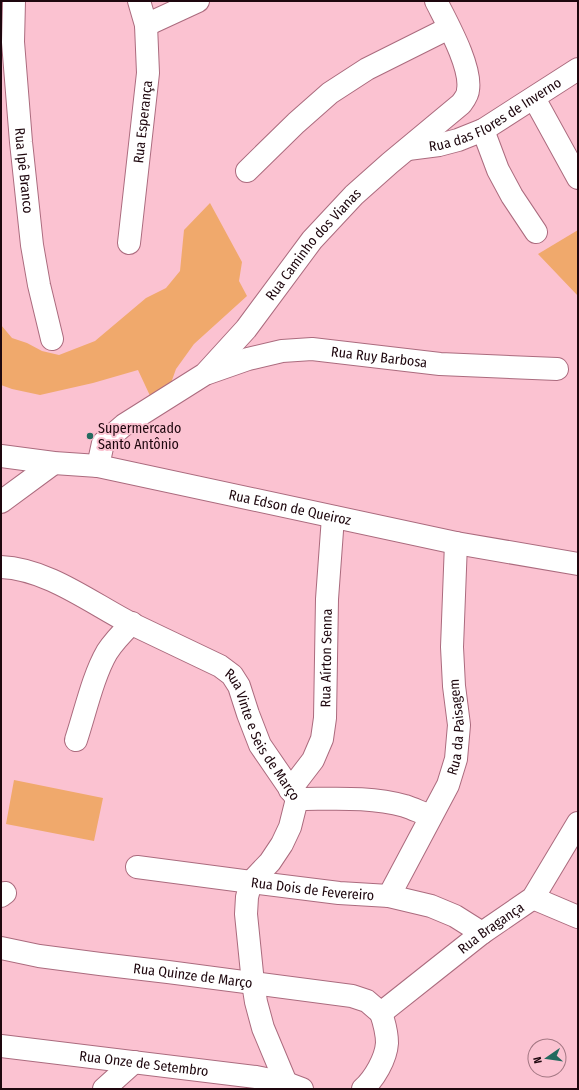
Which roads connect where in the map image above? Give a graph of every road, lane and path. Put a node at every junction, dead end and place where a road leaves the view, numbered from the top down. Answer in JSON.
{"nodes":[{"id":1,"x":14,"y":1,"type":"edge"},
{"id":2,"x":139,"y":1,"type":"edge"},
{"id":3,"x":198,"y":1,"type":"edge"},
{"id":4,"x":436,"y":1,"type":"edge"},
{"id":5,"x":146,"y":25,"type":"junction"},
{"id":6,"x":449,"y":28,"type":"junction"},
{"id":7,"x":578,"y":69,"type":"edge"},
{"id":8,"x":534,"y":98,"type":"junction"},
{"id":9,"x":483,"y":130,"type":"junction"},
{"id":10,"x":408,"y":149,"type":"junction"},
{"id":11,"x":247,"y":171,"type":"dead end"},
{"id":12,"x":578,"y":178,"type":"edge"},
{"id":13,"x":536,"y":232,"type":"dead end"},
{"id":14,"x":129,"y":243,"type":"dead end"},
{"id":15,"x":52,"y":339,"type":"dead end"},
{"id":16,"x":557,"y":370,"type":"dead end"},
{"id":17,"x":205,"y":374,"type":"junction"},
{"id":18,"x":1,"y":456,"type":"edge"},
{"id":19,"x":54,"y":463,"type":"junction"},
{"id":20,"x":98,"y":466,"type":"junction"},
{"id":21,"x":1,"y":502,"type":"edge"},
{"id":22,"x":333,"y":517,"type":"junction"},
{"id":23,"x":456,"y":543,"type":"junction"},
{"id":24,"x":578,"y":564,"type":"edge"},
{"id":25,"x":1,"y":567,"type":"edge"},
{"id":26,"x":132,"y":623,"type":"junction"},
{"id":27,"x":76,"y":740,"type":"dead end"},
{"id":28,"x":294,"y":794,"type":"junction"},
{"id":29,"x":431,"y":816,"type":"junction"},
{"id":30,"x":578,"y":823,"type":"edge"},
{"id":31,"x":137,"y":867,"type":"dead end"},
{"id":32,"x":251,"y":882,"type":"junction"},
{"id":33,"x":388,"y":896,"type":"junction"},
{"id":34,"x":532,"y":898,"type":"junction"},
{"id":35,"x":578,"y":917,"type":"edge"},
{"id":36,"x":482,"y":933,"type":"junction"},
{"id":37,"x":1,"y":948,"type":"edge"},
{"id":38,"x":253,"y":983,"type":"junction"},
{"id":39,"x":381,"y":1013,"type":"junction"},
{"id":40,"x":1,"y":1046,"type":"edge"},
{"id":41,"x":134,"y":1062,"type":"junction"},
{"id":42,"x":247,"y":1083,"type":"edge"},
{"id":43,"x":294,"y":1086,"type":"edge"},
{"id":44,"x":109,"y":1087,"type":"edge"},
{"id":45,"x":363,"y":1089,"type":"edge"}],
"edges":[{"from":1,"to":15,"type":"street","name":"Rua Ipê Branco"},
{"from":2,"to":5,"type":"street","name":"Rua Esperança"},
{"from":3,"to":5,"type":"street"},
{"from":4,"to":6,"type":"street","name":"Rua Caminho dos Vianas"},
{"from":5,"to":14,"type":"street","name":"Rua Esperança"},
{"from":6,"to":10,"type":"street","name":"Rua Caminho dos Vianas"},
{"from":6,"to":11,"type":"street"},
{"from":7,"to":8,"type":"street","name":"Rua das Flores de Inverno"},
{"from":8,"to":9,"type":"street","name":"Rua das Flores de Inverno"},
{"from":8,"to":12,"type":"street"},
{"from":9,"to":10,"type":"street","name":"Rua das Flores de Inverno"},
{"from":9,"to":13,"type":"street"},
{"from":10,"to":17,"type":"street","name":"Rua Caminho dos Vianas"},
{"from":16,"to":17,"type":"street","name":"Rua Ruy Barbosa"},
{"from":17,"to":20,"type":"street","name":"Rua Caminho dos Vianas"},
{"from":18,"to":19,"type":"street","name":"Rua Edson de Queiroz"},
{"from":19,"to":20,"type":"street","name":"Rua Edson de Queiroz"},
{"from":19,"to":21,"type":"street"},
{"from":20,"to":22,"type":"street","name":"Rua Edson de Queiroz"},
{"from":22,"to":23,"type":"street","name":"Rua Edson de Queiroz"},
{"from":22,"to":28,"type":"street","name":"Rua Aírton Senna"},
{"from":23,"to":24,"type":"street","name":"Rua Edson de Queiroz"},
{"from":23,"to":29,"type":"street","name":"Rua da Paisagem"},
{"from":25,"to":26,"type":"street","name":"Rua Vinte e Seis de Março"},
{"from":26,"to":27,"type":"street"},
{"from":26,"to":28,"type":"street","name":"Rua Vinte e Seis de Março"},
{"from":28,"to":29,"type":"street"},
{"from":28,"to":32,"type":"street","name":"Rua Vinte e Seis de Março"},
{"from":29,"to":33,"type":"street","name":"Rua da Paisagem"},
{"from":30,"to":34,"type":"street","name":"Rua Bragança"},
{"from":31,"to":32,"type":"street","name":"Rua Dois de Fevereiro"},
{"from":32,"to":33,"type":"street","name":"Rua Dois de Fevereiro"},
{"from":32,"to":38,"type":"street"},
{"from":33,"to":36,"type":"street","name":"Rua Dois de Fevereiro"},
{"from":34,"to":35,"type":"street"},
{"from":34,"to":36,"type":"street","name":"Rua Bragança"},
{"from":36,"to":39,"type":"street","name":"Rua Bragança"},
{"from":37,"to":38,"type":"street","name":"Rua Quinze de Março"},
{"from":38,"to":39,"type":"street","name":"Rua Quinze de Março"},
{"from":38,"to":43,"type":"street"},
{"from":39,"to":45,"type":"street"},
{"from":40,"to":41,"type":"street","name":"Rua Onze de Setembro"},
{"from":41,"to":42,"type":"street","name":"Rua Onze de Setembro"},
{"from":41,"to":44,"type":"street"},
{"from":42,"to":43,"type":"street","name":"Rua Onze de Setembro"}]}
